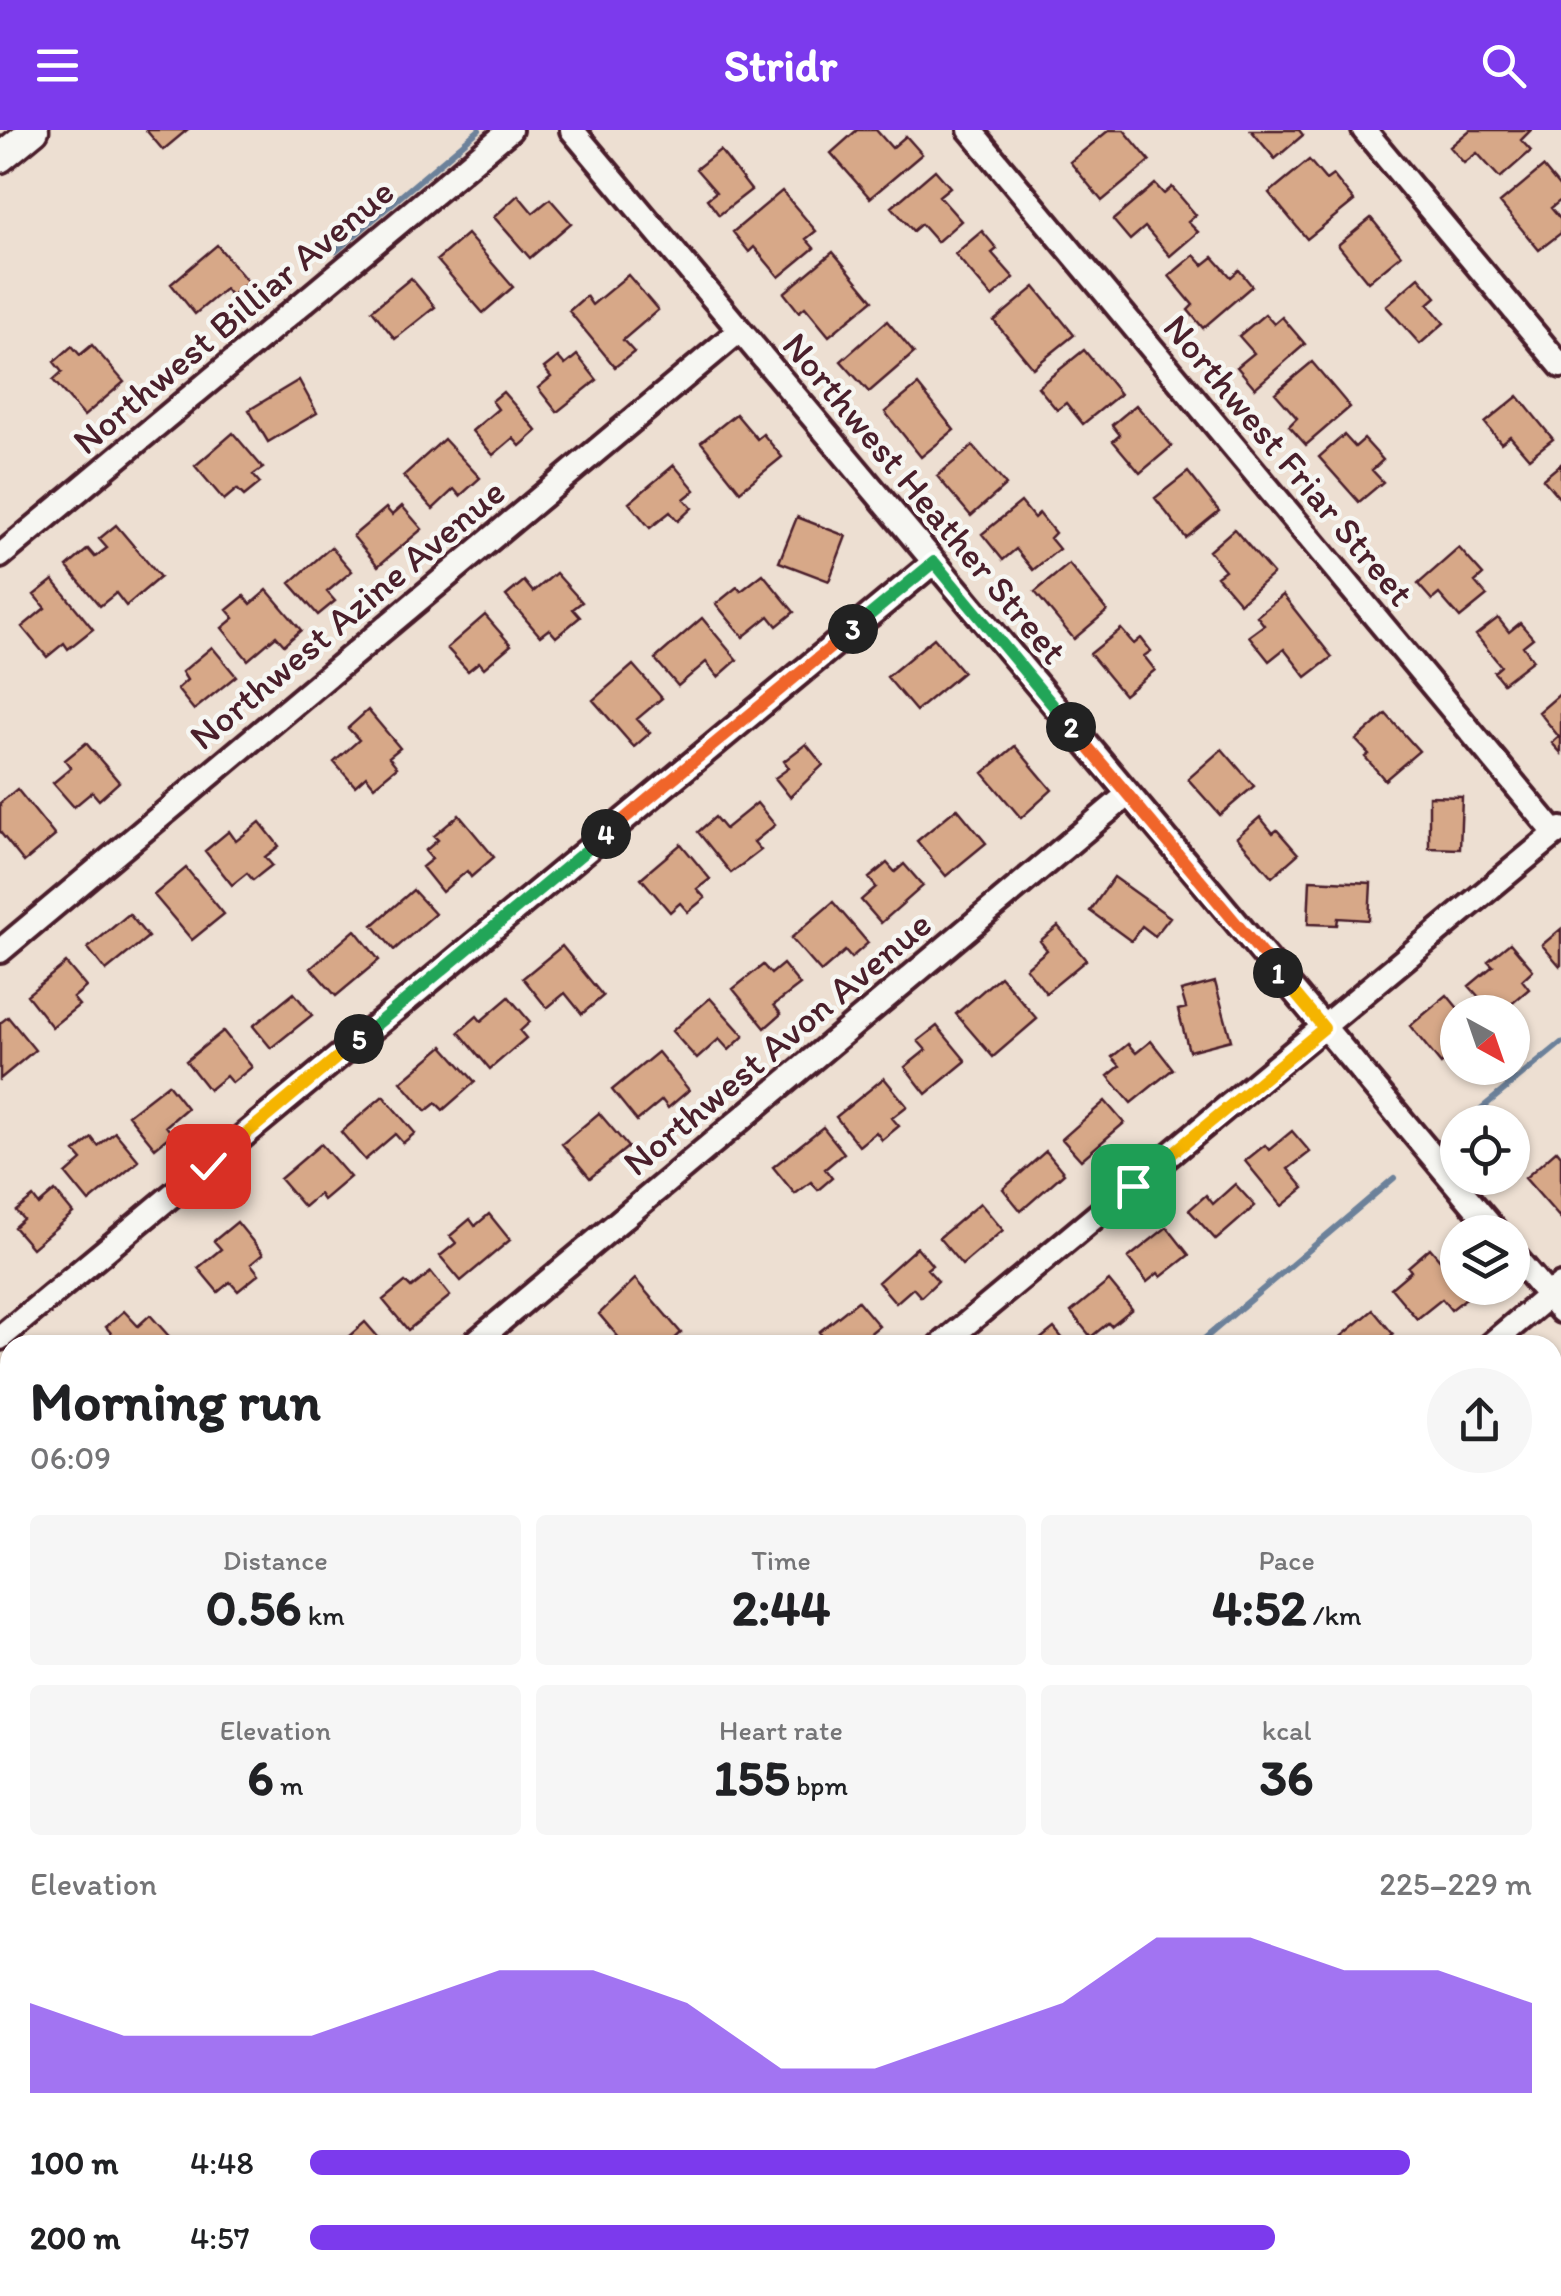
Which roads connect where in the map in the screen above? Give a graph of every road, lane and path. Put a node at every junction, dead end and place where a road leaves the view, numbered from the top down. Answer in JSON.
{"nodes":[{"id":1,"x":34,"y":130,"type":"edge"},
{"id":2,"x":510,"y":130,"type":"edge"},
{"id":3,"x":572,"y":130,"type":"edge"},
{"id":4,"x":970,"y":130,"type":"edge"},
{"id":5,"x":1364,"y":130,"type":"edge"},
{"id":6,"x":0,"y":158,"type":"edge"},
{"id":7,"x":739,"y":331,"type":"junction"},
{"id":8,"x":1561,"y":366,"type":"edge"},
{"id":9,"x":0,"y":556,"type":"edge"},
{"id":10,"x":934,"y":562,"type":"junction"},
{"id":11,"x":1127,"y":795,"type":"junction"},
{"id":12,"x":1558,"y":832,"type":"edge"},
{"id":13,"x":0,"y":951,"type":"edge"},
{"id":14,"x":1324,"y":1028,"type":"junction"},
{"id":15,"x":1482,"y":1215,"type":"edge"},
{"id":16,"x":1530,"y":1270,"type":"edge"},
{"id":17,"x":1557,"y":1297,"type":"edge"},
{"id":18,"x":4,"y":1335,"type":"edge"},
{"id":19,"x":484,"y":1335,"type":"edge"},
{"id":20,"x":953,"y":1335,"type":"edge"},
{"id":21,"x":1504,"y":1335,"type":"edge"}],
"edges":[{"from":1,"to":6,"type":"main road"},
{"from":2,"to":9,"type":"street","name":"Northwest Billiar Avenue"},
{"from":3,"to":7,"type":"street","name":"Northwest Heather Street"},
{"from":4,"to":12,"type":"street","name":"Northwest Friar Street"},
{"from":5,"to":8,"type":"street"},
{"from":7,"to":10,"type":"street","name":"Northwest Heather Street"},
{"from":7,"to":13,"type":"street","name":"Northwest Azine Avenue"},
{"from":10,"to":11,"type":"street","name":"Northwest Heather Street"},
{"from":10,"to":18,"type":"street"},
{"from":11,"to":14,"type":"street","name":"Northwest Heather Street"},
{"from":11,"to":19,"type":"street","name":"Northwest Avon Avenue"},
{"from":12,"to":14,"type":"street"},
{"from":14,"to":15,"type":"street","name":"Northwest Heather Street"},
{"from":14,"to":20,"type":"street"},
{"from":16,"to":17,"type":"street"},
{"from":17,"to":21,"type":"street"}]}
